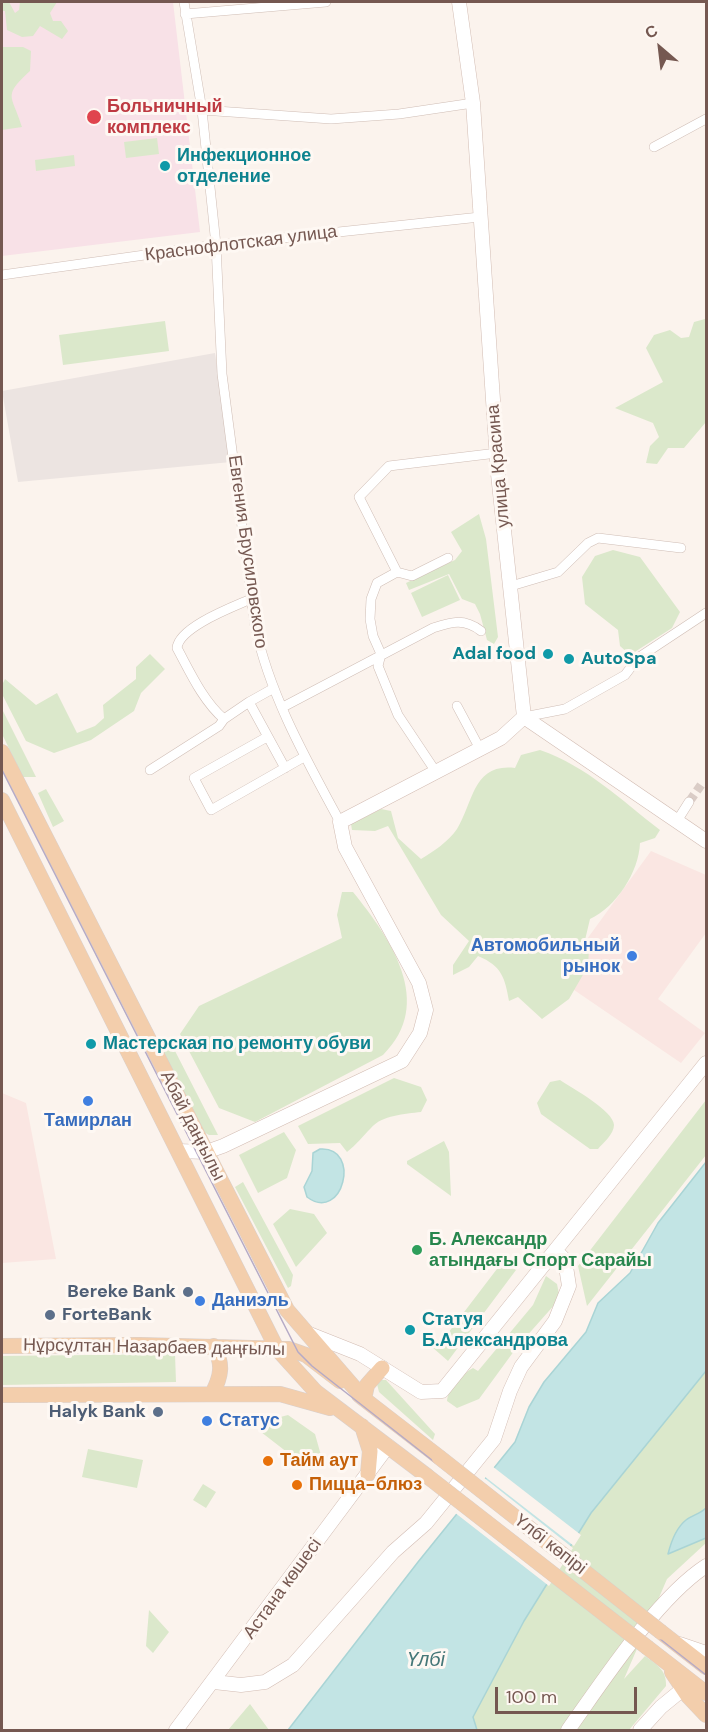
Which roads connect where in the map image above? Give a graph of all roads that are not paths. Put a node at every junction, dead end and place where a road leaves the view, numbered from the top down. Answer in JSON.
{"nodes":[{"id":1,"x":183,"y":2,"type":"edge"},
{"id":2,"x":326,"y":2,"type":"edge"},
{"id":3,"x":459,"y":2,"type":"edge"},
{"id":4,"x":186,"y":14,"type":"junction"},
{"id":5,"x":473,"y":103,"type":"junction"},
{"id":6,"x":202,"y":110,"type":"junction"},
{"id":7,"x":706,"y":119,"type":"edge"},
{"id":8,"x":654,"y":147,"type":"dead end"},
{"id":9,"x":480,"y":217,"type":"junction"},
{"id":10,"x":216,"y":245,"type":"junction"},
{"id":11,"x":2,"y":275,"type":"edge"},
{"id":12,"x":497,"y":453,"type":"junction"},
{"id":13,"x":681,"y":548,"type":"dead end"},
{"id":14,"x":448,"y":558,"type":"dead end"},
{"id":15,"x":397,"y":572,"type":"junction"},
{"id":16,"x":511,"y":586,"type":"junction"},
{"id":17,"x":251,"y":599,"type":"junction"},
{"id":18,"x":706,"y":613,"type":"edge"},
{"id":19,"x":481,"y":631,"type":"dead end"},
{"id":20,"x":381,"y":654,"type":"junction"},
{"id":21,"x":274,"y":688,"type":"junction"},
{"id":22,"x":249,"y":702,"type":"junction"},
{"id":23,"x":457,"y":706,"type":"dead end"},
{"id":24,"x":283,"y":707,"type":"junction"},
{"id":25,"x":524,"y":717,"type":"junction"},
{"id":26,"x":224,"y":719,"type":"junction"},
{"id":27,"x":267,"y":737,"type":"junction"},
{"id":28,"x":480,"y":749,"type":"junction"},
{"id":29,"x":2,"y":752,"type":"edge"},
{"id":30,"x":304,"y":757,"type":"junction"},
{"id":31,"x":285,"y":768,"type":"junction"},
{"id":32,"x":150,"y":770,"type":"dead end"},
{"id":33,"x":436,"y":772,"type":"junction"},
{"id":34,"x":2,"y":800,"type":"edge"},
{"id":35,"x":689,"y":802,"type":"tunnel mouth"},
{"id":36,"x":676,"y":821,"type":"junction"},
{"id":37,"x":340,"y":822,"type":"junction"},
{"id":38,"x":706,"y":841,"type":"edge"},
{"id":39,"x":706,"y":1063,"type":"edge"},
{"id":40,"x":178,"y":1151,"type":"junction"},
{"id":41,"x":206,"y":1152,"type":"junction"},
{"id":42,"x":556,"y":1251,"type":"junction"},
{"id":43,"x":307,"y":1333,"type":"junction"},
{"id":44,"x":2,"y":1346,"type":"edge"},
{"id":45,"x":214,"y":1346,"type":"junction"},
{"id":46,"x":277,"y":1348,"type":"junction"},
{"id":47,"x":382,"y":1368,"type":"junction"},
{"id":48,"x":212,"y":1394,"type":"junction"},
{"id":49,"x":2,"y":1395,"type":"edge"},
{"id":50,"x":364,"y":1399,"type":"junction"},
{"id":51,"x":342,"y":1412,"type":"junction"},
{"id":52,"x":362,"y":1426,"type":"junction"},
{"id":53,"x":388,"y":1446,"type":"junction"},
{"id":54,"x":439,"y":1457,"type":"joint"},
{"id":55,"x":368,"y":1474,"type":"junction"},
{"id":56,"x":426,"y":1476,"type":"joint"},
{"id":57,"x":706,"y":1566,"type":"edge"},
{"id":58,"x":676,"y":1643,"type":"junction"},
{"id":59,"x":706,"y":1653,"type":"edge"},
{"id":60,"x":668,"y":1664,"type":"junction"},
{"id":61,"x":706,"y":1667,"type":"edge"},
{"id":62,"x":214,"y":1682,"type":"junction"},
{"id":63,"x":683,"y":1689,"type":"junction"},
{"id":64,"x":706,"y":1693,"type":"edge"},
{"id":65,"x":706,"y":1715,"type":"edge"},
{"id":66,"x":176,"y":1731,"type":"edge"},
{"id":67,"x":568,"y":1731,"type":"edge"},
{"id":68,"x":640,"y":1731,"type":"edge"}],
"edges":[{"from":1,"to":4,"type":"street","name":"Евгения Брусиловского"},
{"from":2,"to":4,"type":"street"},
{"from":3,"to":5,"type":"main road","name":"улица Красина"},
{"from":4,"to":6,"type":"street","name":"Евгения Брусиловского"},
{"from":5,"to":6,"type":"street"},
{"from":5,"to":9,"type":"main road","name":"улица Красина"},
{"from":6,"to":10,"type":"street","name":"Евгения Брусиловского"},
{"from":7,"to":8,"type":"street"},
{"from":9,"to":10,"type":"street","name":"Краснофлотская улица"},
{"from":9,"to":12,"type":"main road","name":"улица Красина"},
{"from":10,"to":11,"type":"street","name":"Краснофлотская улица"},
{"from":10,"to":17,"type":"street","name":"Евгения Брусиловского"},
{"from":12,"to":15,"type":"street"},
{"from":12,"to":16,"type":"main road","name":"улица Красина"},
{"from":13,"to":16,"type":"street"},
{"from":14,"to":15,"type":"street"},
{"from":15,"to":20,"type":"street"},
{"from":16,"to":25,"type":"main road","name":"улица Красина"},
{"from":17,"to":21,"type":"street","name":"Евгения Брусиловского"},
{"from":17,"to":26,"type":"street"},
{"from":18,"to":25,"type":"street"},
{"from":19,"to":20,"type":"street"},
{"from":20,"to":24,"type":"street"},
{"from":20,"to":33,"type":"street"},
{"from":21,"to":22,"type":"street"},
{"from":21,"to":24,"type":"street","name":"Евгения Брусиловского"},
{"from":22,"to":26,"type":"street"},
{"from":22,"to":27,"type":"street"},
{"from":23,"to":28,"type":"street"},
{"from":24,"to":30,"type":"street","name":"Евгения Брусиловского"},
{"from":25,"to":28,"type":"main road"},
{"from":25,"to":36,"type":"main road"},
{"from":26,"to":32,"type":"street"},
{"from":27,"to":31,"type":"street"},
{"from":27,"to":31,"type":"street"},
{"from":28,"to":33,"type":"main road"},
{"from":29,"to":41,"type":"main road","name":"Абай даңғылы"},
{"from":30,"to":31,"type":"street"},
{"from":30,"to":37,"type":"street","name":"Евгения Брусиловского"},
{"from":33,"to":37,"type":"main road"},
{"from":34,"to":40,"type":"main road","name":"Абай даңғылы"},
{"from":35,"to":36,"type":"street"},
{"from":36,"to":38,"type":"main road"},
{"from":37,"to":41,"type":"main road","name":"Евгения Брусиловского"},
{"from":39,"to":42,"type":"main road"},
{"from":40,"to":41,"type":"main road"},
{"from":40,"to":46,"type":"main road","name":"Абай даңғылы"},
{"from":41,"to":43,"type":"main road","name":"Абай даңғылы"},
{"from":42,"to":47,"type":"main road"},
{"from":42,"to":62,"type":"main road"},
{"from":43,"to":47,"type":"main road"},
{"from":43,"to":50,"type":"main road","name":"Абай даңғылы"},
{"from":44,"to":45,"type":"main road","name":"Нұрсұлтан Назарбаев даңғылы"},
{"from":45,"to":46,"type":"main road","name":"Нұрсұлтан Назарбаев даңғылы"},
{"from":45,"to":48,"type":"main road"},
{"from":46,"to":50,"type":"main road","name":"Нұрсұлтан Назарбаев даңғылы"},
{"from":46,"to":51,"type":"main road","name":"Абай даңғылы"},
{"from":47,"to":50,"type":"main road"},
{"from":48,"to":49,"type":"main road"},
{"from":48,"to":51,"type":"main road"},
{"from":50,"to":54,"type":"main road","name":"Абай даңғылы"},
{"from":51,"to":52,"type":"main road","name":"Абай даңғылы"},
{"from":52,"to":53,"type":"main road","name":"Абай даңғылы"},
{"from":52,"to":55,"type":"main road"},
{"from":53,"to":55,"type":"main road","name":"Астана көшесі"},
{"from":53,"to":56,"type":"main road","name":"Абай даңғылы"},
{"from":54,"to":58,"type":"main road","name":"Үлбі көпірі","bridge":true},
{"from":55,"to":62,"type":"main road","name":"Астана көшесі"},
{"from":56,"to":60,"type":"main road","name":"Үлбі көпірі","bridge":true},
{"from":57,"to":67,"type":"main road"},
{"from":58,"to":59,"type":"main road"},
{"from":58,"to":61,"type":"main road","name":"Үлбі көпірі"},
{"from":60,"to":63,"type":"main road"},
{"from":60,"to":64,"type":"main road","name":"Үлбі көпірі"},
{"from":62,"to":66,"type":"main road","name":"Астана көшесі"},
{"from":63,"to":65,"type":"main road"},
{"from":63,"to":68,"type":"main road"}]}
